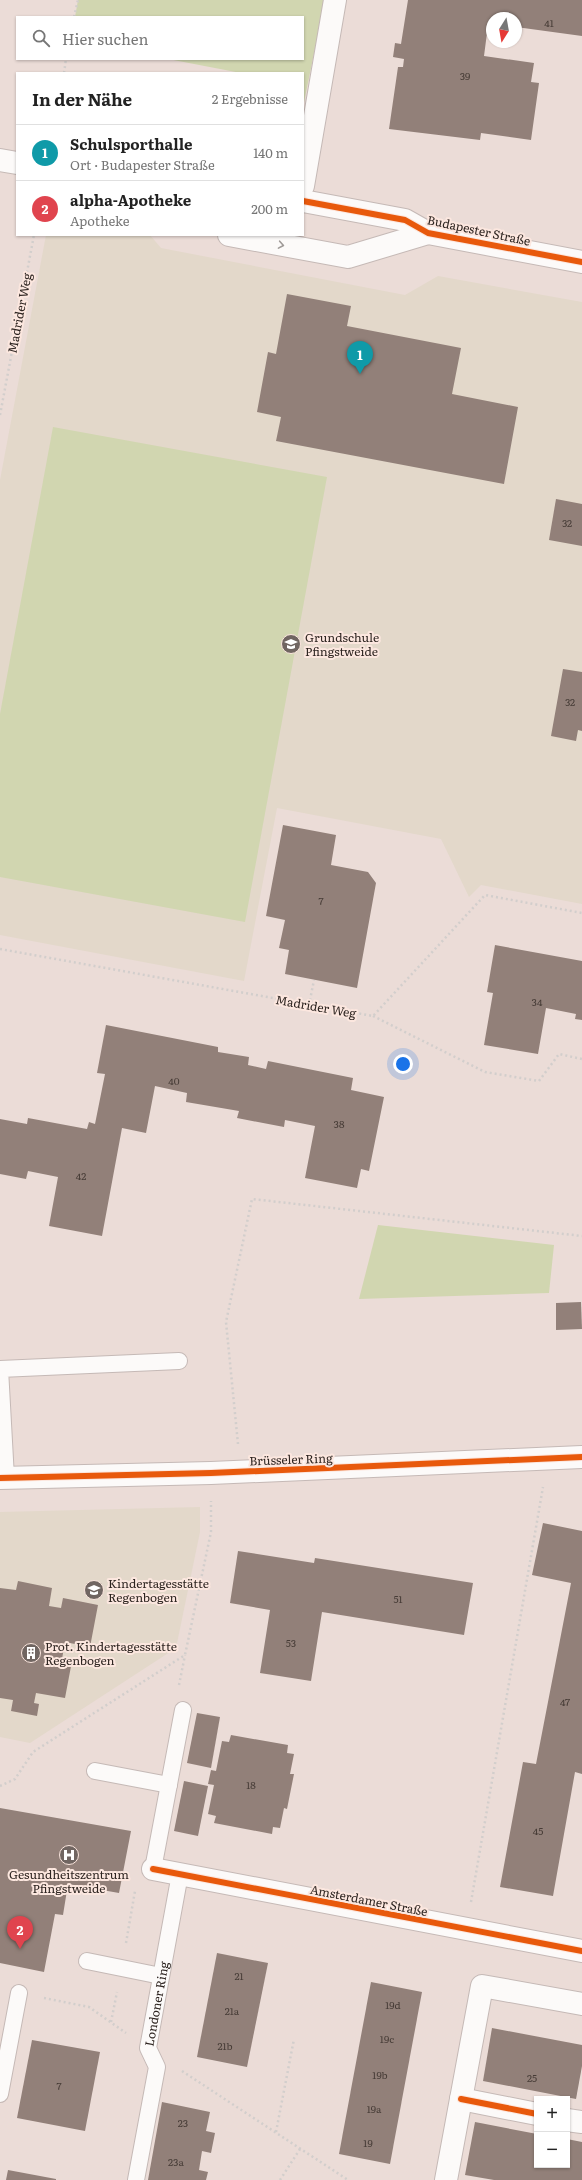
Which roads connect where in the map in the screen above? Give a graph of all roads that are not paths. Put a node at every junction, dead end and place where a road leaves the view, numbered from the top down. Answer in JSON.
{"nodes":[{"id":1,"x":335,"y":0,"type":"edge"},
{"id":2,"x":0,"y":160,"type":"edge"},
{"id":3,"x":16,"y":163,"type":"edge"},
{"id":4,"x":304,"y":180,"type":"edge"},
{"id":5,"x":304,"y":201,"type":"edge"},
{"id":6,"x":428,"y":233,"type":"junction"},
{"id":7,"x":234,"y":236,"type":"edge"},
{"id":8,"x":582,"y":262,"type":"edge"},
{"id":9,"x":179,"y":1361,"type":"dead end"},
{"id":10,"x":582,"y":1457,"type":"edge"},
{"id":11,"x":3,"y":1478,"type":"edge"},
{"id":12,"x":183,"y":1710,"type":"road end"},
{"id":13,"x":95,"y":1772,"type":"dead end"},
{"id":14,"x":169,"y":1785,"type":"junction"},
{"id":15,"x":153,"y":1869,"type":"joint"},
{"id":16,"x":180,"y":1874,"type":"junction"},
{"id":17,"x":582,"y":1951,"type":"edge"},
{"id":18,"x":87,"y":1961,"type":"dead end"},
{"id":19,"x":161,"y":1976,"type":"junction"},
{"id":20,"x":19,"y":1993,"type":"dead end"},
{"id":21,"x":582,"y":2004,"type":"edge"},
{"id":22,"x":0,"y":2094,"type":"edge"},
{"id":23,"x":461,"y":2099,"type":"junction"},
{"id":24,"x":534,"y":2113,"type":"edge"},
{"id":25,"x":570,"y":2120,"type":"edge"},
{"id":26,"x":582,"y":2122,"type":"edge"},
{"id":27,"x":136,"y":2180,"type":"edge"},
{"id":28,"x":446,"y":2180,"type":"edge"}],
"edges":[{"from":1,"to":4,"type":"street"},
{"from":2,"to":3,"type":"street"},
{"from":5,"to":6,"type":"street","name":"Budapester Straße"},
{"from":7,"to":6,"type":"street","name":"Budapester Straße","one_way":true},
{"from":6,"to":8,"type":"street","name":"Budapester Straße"},
{"from":9,"to":11,"type":"lane"},
{"from":10,"to":11,"type":"street","name":"Brüsseler Ring"},
{"from":12,"to":14,"type":"lane","name":"Amsterdamer Straße"},
{"from":13,"to":14,"type":"lane"},
{"from":14,"to":15,"type":"lane","name":"Amsterdamer Straße"},
{"from":15,"to":16,"type":"street","name":"Amsterdamer Straße"},
{"from":16,"to":17,"type":"street","name":"Amsterdamer Straße"},
{"from":16,"to":19,"type":"lane","name":"Londoner Ring"},
{"from":18,"to":19,"type":"lane"},
{"from":19,"to":27,"type":"lane","name":"Londoner Ring"},
{"from":20,"to":22,"type":"lane"},
{"from":21,"to":23,"type":"street"},
{"from":23,"to":24,"type":"street"},
{"from":23,"to":28,"type":"street"},
{"from":25,"to":26,"type":"street"}]}
